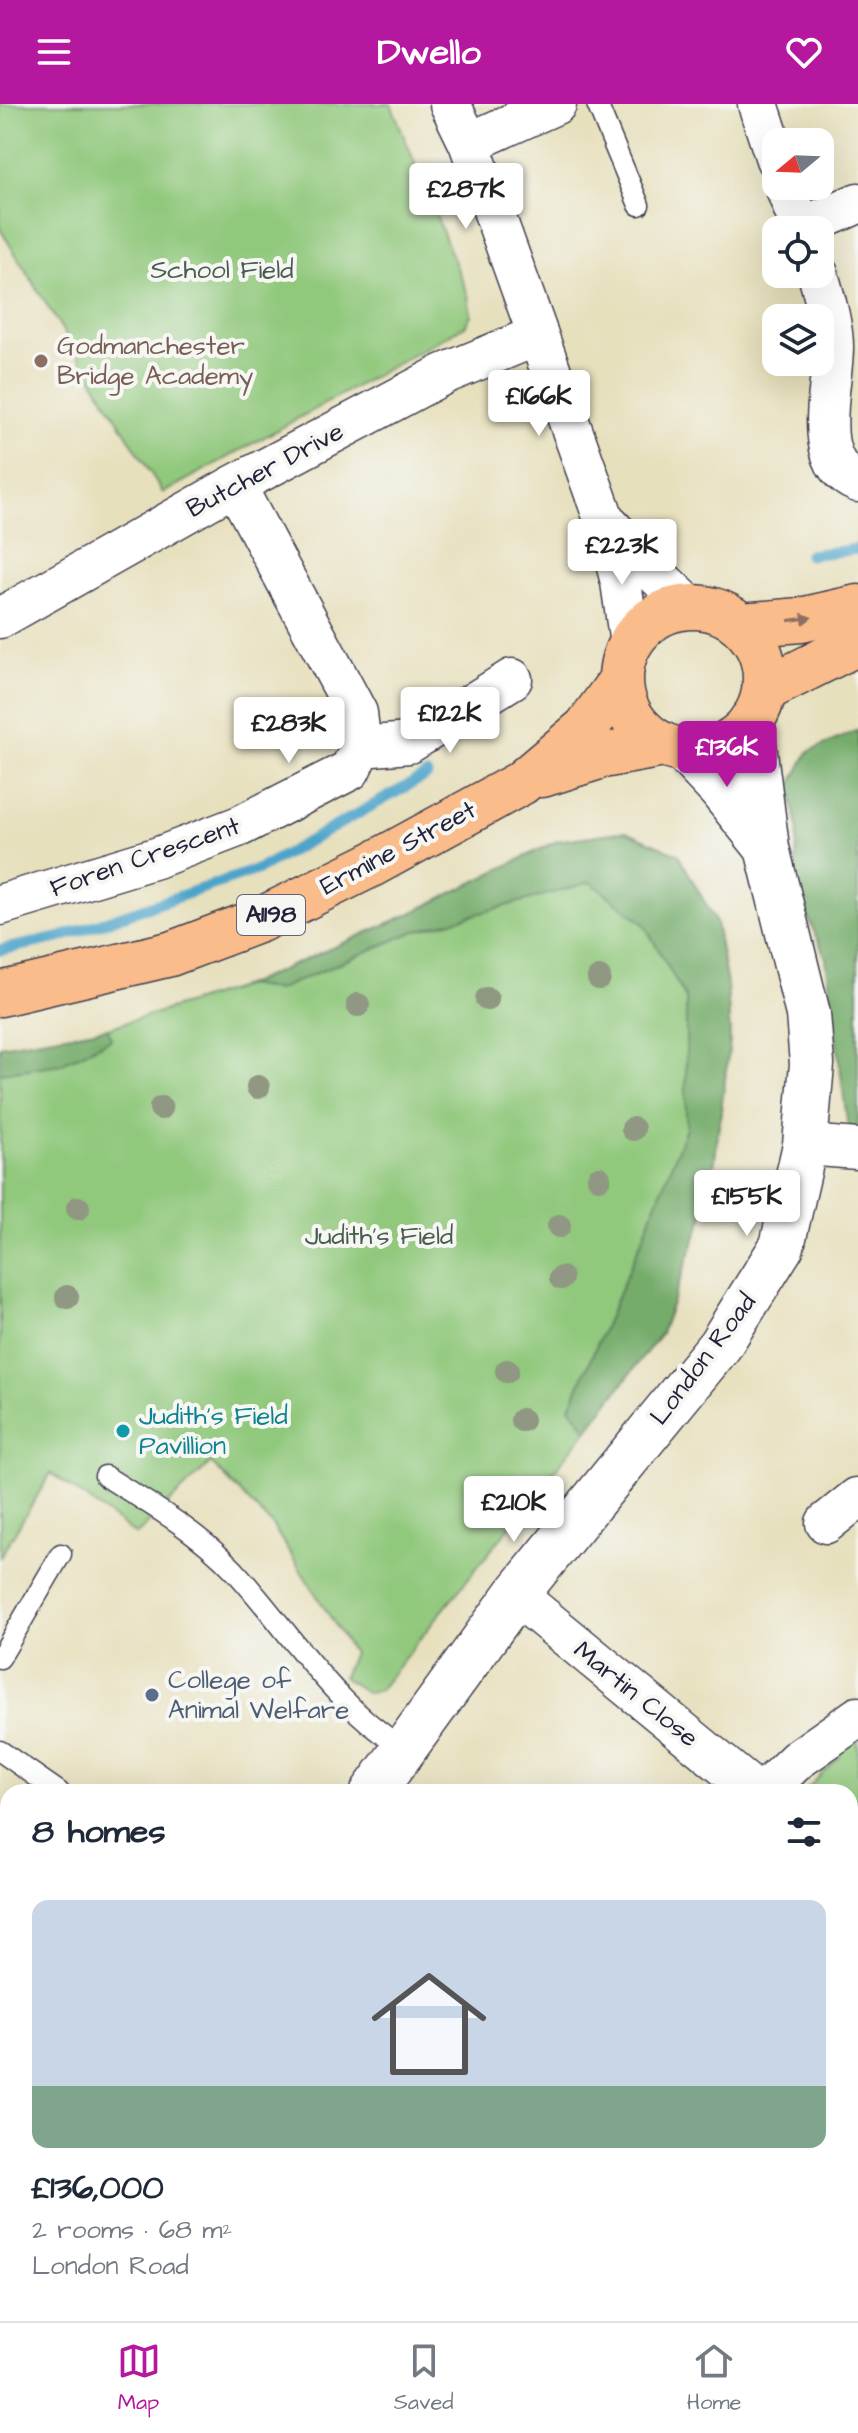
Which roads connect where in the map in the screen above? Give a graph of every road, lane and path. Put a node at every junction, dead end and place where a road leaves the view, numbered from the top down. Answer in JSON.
{"nodes":[{"id":1,"x":450,"y":104,"type":"edge"},
{"id":2,"x":556,"y":104,"type":"edge"},
{"id":3,"x":597,"y":104,"type":"edge"},
{"id":4,"x":758,"y":104,"type":"edge"},
{"id":5,"x":766,"y":128,"type":"edge"},
{"id":6,"x":469,"y":143,"type":"junction"},
{"id":7,"x":858,"y":203,"type":"edge"},
{"id":8,"x":639,"y":205,"type":"dead end"},
{"id":9,"x":830,"y":216,"type":"edge"},
{"id":10,"x":821,"y":288,"type":"edge"},
{"id":11,"x":536,"y":336,"type":"junction"},
{"id":12,"x":858,"y":482,"type":"edge"},
{"id":13,"x":235,"y":485,"type":"junction"},
{"id":14,"x":604,"y":519,"type":"junction"},
{"id":15,"x":690,"y":607,"type":"junction"},
{"id":16,"x":858,"y":607,"type":"edge"},
{"id":17,"x":1,"y":614,"type":"edge"},
{"id":18,"x":741,"y":625,"type":"junction"},
{"id":19,"x":858,"y":643,"type":"edge"},
{"id":20,"x":625,"y":662,"type":"junction"},
{"id":21,"x":512,"y":679,"type":"dead end"},
{"id":22,"x":758,"y":706,"type":"junction"},
{"id":23,"x":361,"y":747,"type":"junction"},
{"id":24,"x":673,"y":748,"type":"junction"},
{"id":25,"x":521,"y":783,"type":"junction"},
{"id":26,"x":767,"y":848,"type":"junction"},
{"id":27,"x":0,"y":905,"type":"edge"},
{"id":28,"x":0,"y":994,"type":"edge"},
{"id":29,"x":805,"y":1145,"type":"junction"},
{"id":30,"x":858,"y":1149,"type":"edge"},
{"id":31,"x":105,"y":1476,"type":"dead end"},
{"id":32,"x":61,"y":1554,"type":"dead end"},
{"id":33,"x":516,"y":1595,"type":"junction"},
{"id":34,"x":0,"y":1658,"type":"edge"},
{"id":35,"x":858,"y":1717,"type":"edge"},
{"id":36,"x":403,"y":1748,"type":"junction"},
{"id":37,"x":0,"y":1751,"type":"edge"},
{"id":38,"x":47,"y":1784,"type":"edge"},
{"id":39,"x":378,"y":1784,"type":"edge"},
{"id":40,"x":746,"y":1784,"type":"edge"},
{"id":41,"x":772,"y":1784,"type":"edge"}],
"edges":[{"from":1,"to":6,"type":"street"},
{"from":2,"to":6,"type":"street"},
{"from":3,"to":8,"type":"lane"},
{"from":4,"to":5,"type":"street"},
{"from":6,"to":11,"type":"street"},
{"from":7,"to":9,"type":"street"},
{"from":10,"to":12,"type":"street"},
{"from":11,"to":13,"type":"street","name":"Butcher Drive"},
{"from":11,"to":14,"type":"street"},
{"from":13,"to":17,"type":"street","name":"Butcher Drive"},
{"from":13,"to":23,"type":"street"},
{"from":14,"to":15,"type":"street"},
{"from":14,"to":20,"type":"street"},
{"from":15,"to":18,"type":"main road"},
{"from":15,"to":20,"type":"main road","number":"A1198"},
{"from":18,"to":16,"type":"main road","one_way":true},
{"from":18,"to":22,"type":"main road"},
{"from":19,"to":22,"type":"main road","number":"A1198"},
{"from":20,"to":24,"type":"main road"},
{"from":20,"to":25,"type":"main road","name":"Ermine Street","number":"A1198"},
{"from":21,"to":23,"type":"street"},
{"from":22,"to":24,"type":"main road","number":"A1198"},
{"from":22,"to":26,"type":"street","name":"London Road"},
{"from":23,"to":27,"type":"street","name":"Foren Crescent"},
{"from":24,"to":25,"type":"main road","name":"Ermine Street","number":"A1198"},
{"from":24,"to":26,"type":"street","name":"London Road"},
{"from":25,"to":28,"type":"main road","name":"Ermine Street","number":"A1198"},
{"from":26,"to":29,"type":"street","name":"London Road"},
{"from":29,"to":30,"type":"street"},
{"from":29,"to":33,"type":"street","name":"London Road"},
{"from":31,"to":36,"type":"lane"},
{"from":32,"to":34,"type":"lane"},
{"from":33,"to":36,"type":"street","name":"London Road"},
{"from":33,"to":40,"type":"street","name":"Martin Close"},
{"from":35,"to":41,"type":"street"},
{"from":36,"to":39,"type":"street","name":"London Road"},
{"from":37,"to":38,"type":"lane"}]}
